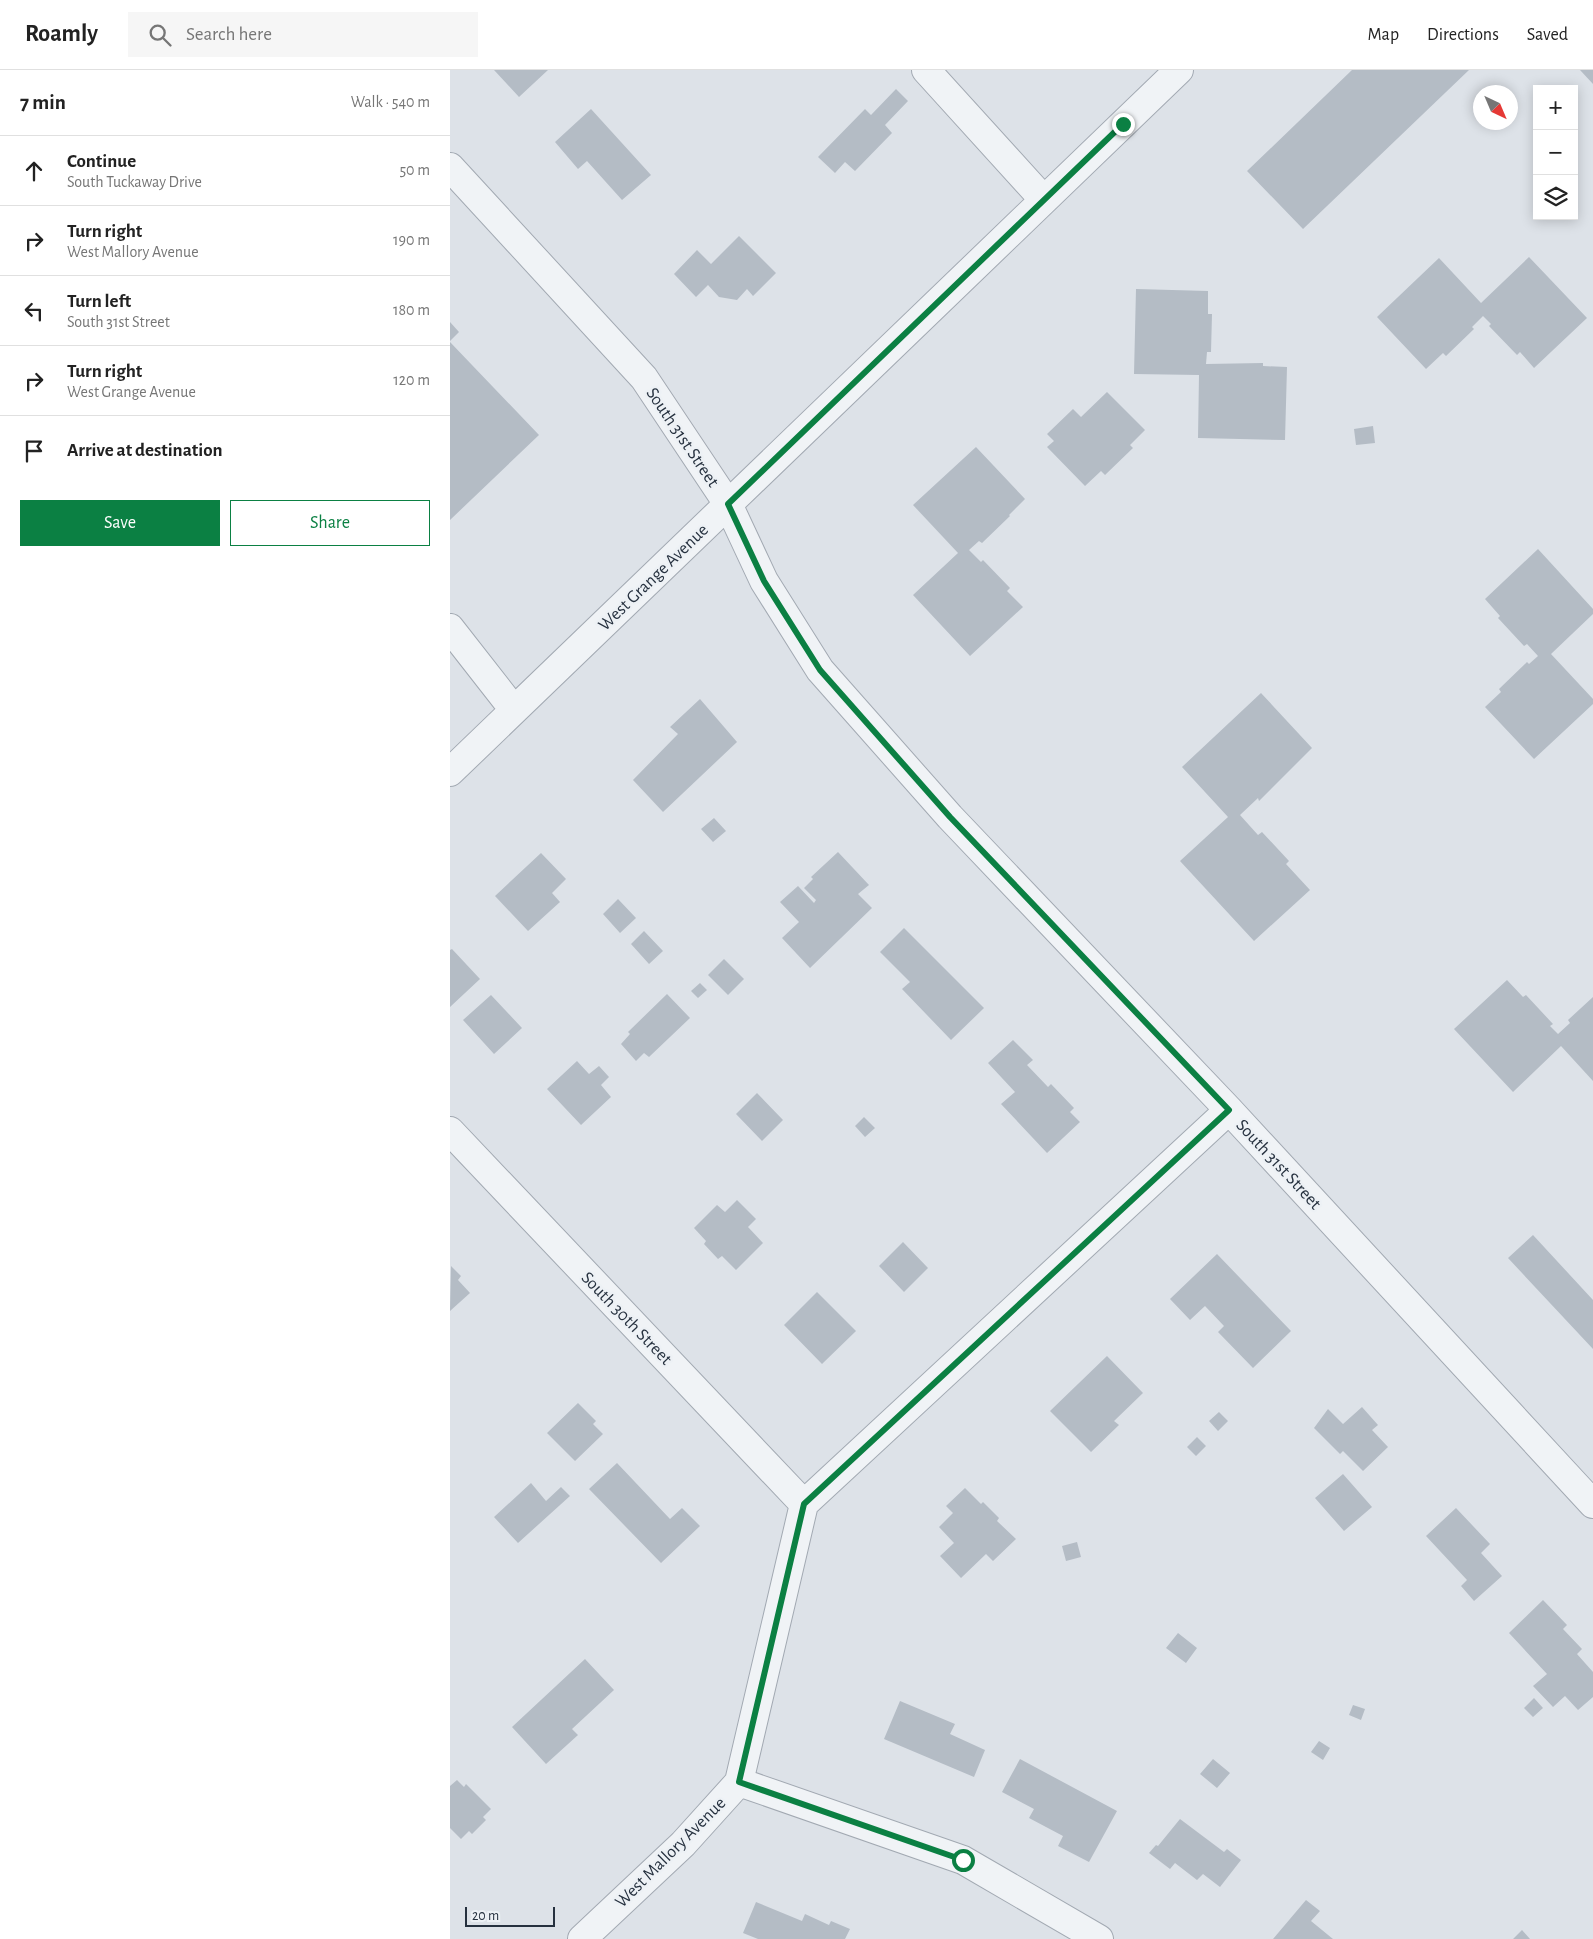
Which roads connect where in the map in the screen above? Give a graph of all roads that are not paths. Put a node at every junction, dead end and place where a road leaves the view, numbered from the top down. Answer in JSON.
{"nodes":[{"id":1,"x":926,"y":70,"type":"edge"},
{"id":2,"x":1179,"y":70,"type":"edge"},
{"id":3,"x":450,"y":167,"type":"edge"},
{"id":4,"x":1044,"y":200,"type":"junction"},
{"id":5,"x":728,"y":504,"type":"junction"},
{"id":6,"x":450,"y":628,"type":"edge"},
{"id":7,"x":514,"y":710,"type":"junction"},
{"id":8,"x":450,"y":772,"type":"edge"},
{"id":9,"x":1229,"y":1110,"type":"junction"},
{"id":10,"x":450,"y":1132,"type":"edge"},
{"id":11,"x":804,"y":1504,"type":"junction"},
{"id":12,"x":1593,"y":1504,"type":"edge"},
{"id":13,"x":739,"y":1782,"type":"junction"},
{"id":14,"x":582,"y":1939,"type":"edge"},
{"id":15,"x":1099,"y":1939,"type":"edge"}],
"edges":[{"from":1,"to":4,"type":"street"},
{"from":2,"to":4,"type":"street","name":"West Grange Avenue"},
{"from":3,"to":5,"type":"street","name":"South 31st Street"},
{"from":4,"to":5,"type":"street","name":"West Grange Avenue"},
{"from":5,"to":7,"type":"street","name":"West Grange Avenue"},
{"from":5,"to":9,"type":"street","name":"South 31st Street"},
{"from":6,"to":7,"type":"street"},
{"from":7,"to":8,"type":"street","name":"West Grange Avenue"},
{"from":9,"to":11,"type":"street"},
{"from":9,"to":12,"type":"street","name":"South 31st Street"},
{"from":10,"to":11,"type":"street","name":"South 30th Street"},
{"from":11,"to":13,"type":"street","name":"West Mallory Avenue"},
{"from":13,"to":14,"type":"street","name":"West Mallory Avenue"},
{"from":13,"to":15,"type":"street"}]}
